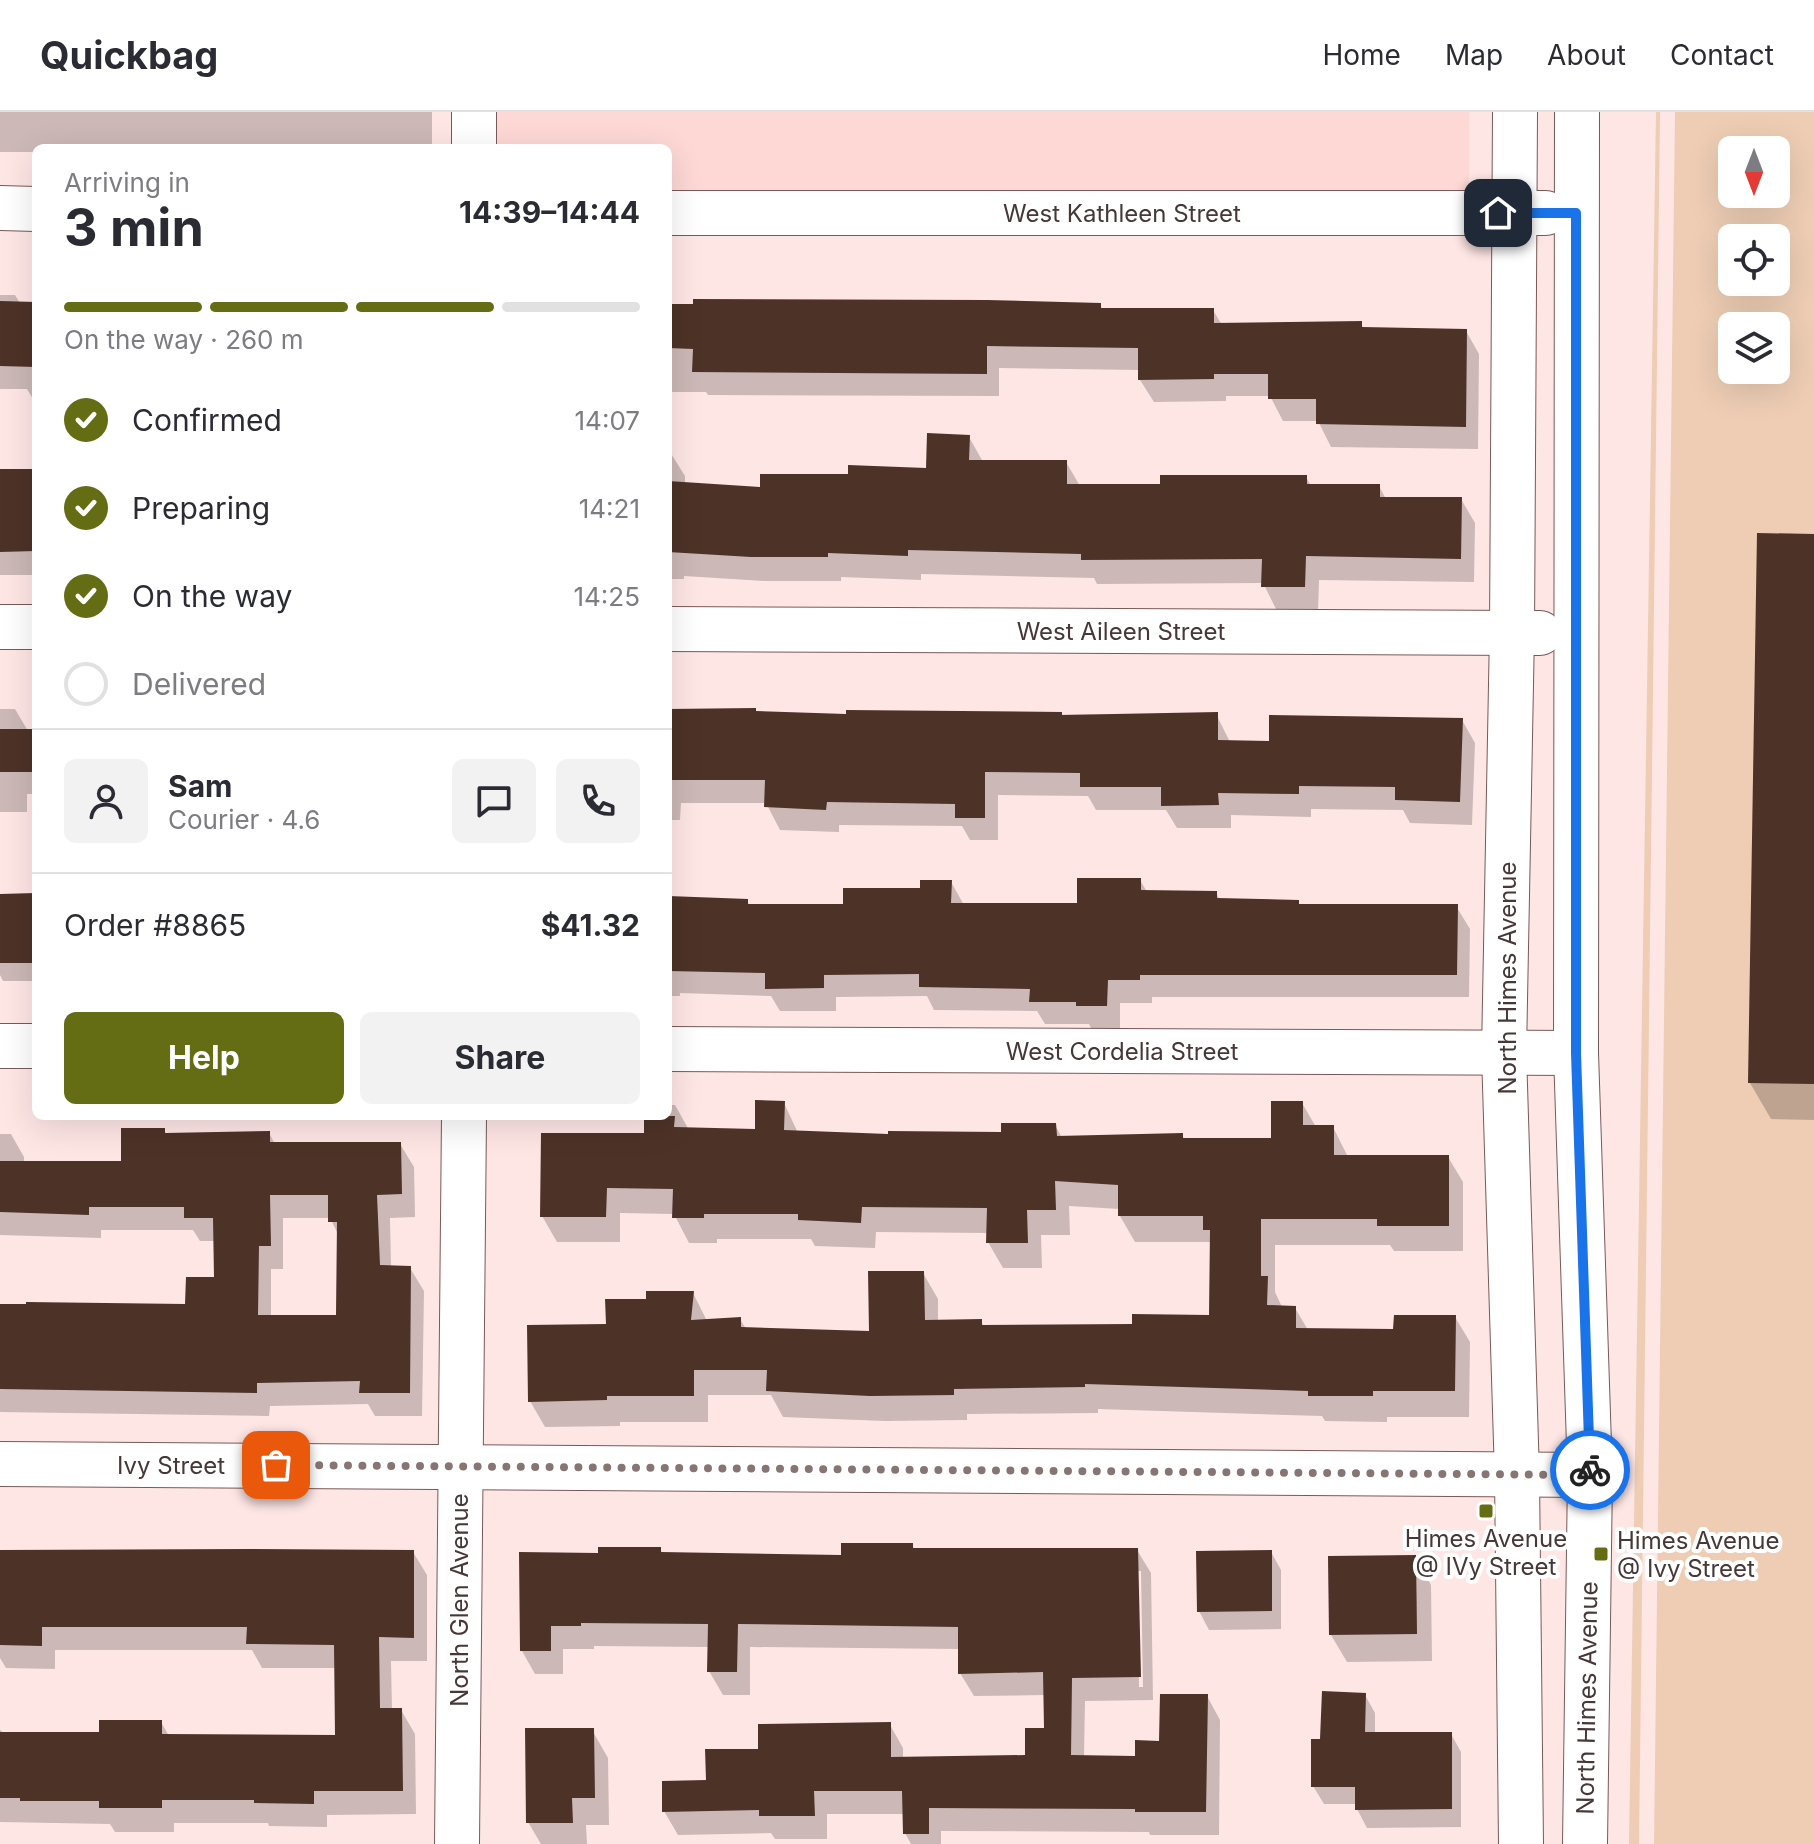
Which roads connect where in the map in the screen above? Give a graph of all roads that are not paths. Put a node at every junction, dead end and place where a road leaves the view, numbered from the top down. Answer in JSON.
{"nodes":[{"id":1,"x":474,"y":112,"type":"edge"},
{"id":2,"x":1515,"y":112,"type":"edge"},
{"id":3,"x":1577,"y":112,"type":"edge"},
{"id":4,"x":474,"y":144,"type":"edge"},
{"id":5,"x":0,"y":208,"type":"edge"},
{"id":6,"x":32,"y":209,"type":"edge"},
{"id":7,"x":672,"y":213,"type":"edge"},
{"id":8,"x":1515,"y":213,"type":"junction"},
{"id":9,"x":1576,"y":213,"type":"junction"},
{"id":10,"x":0,"y":627,"type":"edge"},
{"id":11,"x":32,"y":627,"type":"edge"},
{"id":12,"x":672,"y":629,"type":"edge"},
{"id":13,"x":1512,"y":632,"type":"junction"},
{"id":14,"x":1574,"y":633,"type":"junction"},
{"id":15,"x":0,"y":1046,"type":"edge"},
{"id":16,"x":32,"y":1046,"type":"edge"},
{"id":17,"x":672,"y":1049,"type":"edge"},
{"id":18,"x":1504,"y":1053,"type":"junction"},
{"id":19,"x":1576,"y":1053,"type":"junction"},
{"id":20,"x":464,"y":1120,"type":"edge"},
{"id":21,"x":0,"y":1464,"type":"edge"},
{"id":22,"x":460,"y":1466,"type":"junction"},
{"id":23,"x":1517,"y":1475,"type":"junction"},
{"id":24,"x":1590,"y":1475,"type":"junction"},
{"id":25,"x":457,"y":1844,"type":"edge"},
{"id":26,"x":1521,"y":1844,"type":"edge"},
{"id":27,"x":1585,"y":1844,"type":"edge"}],
"edges":[{"from":1,"to":4,"type":"street"},
{"from":2,"to":8,"type":"street","name":"North Himes Avenue"},
{"from":3,"to":9,"type":"street","name":"North Himes Avenue"},
{"from":5,"to":6,"type":"street"},
{"from":7,"to":8,"type":"street","name":"West Kathleen Street"},
{"from":8,"to":9,"type":"street","name":"West Kathleen Street"},
{"from":8,"to":13,"type":"street","name":"North Himes Avenue"},
{"from":9,"to":14,"type":"street","name":"North Himes Avenue"},
{"from":10,"to":11,"type":"street"},
{"from":12,"to":13,"type":"street","name":"West Aileen Street"},
{"from":13,"to":14,"type":"street","name":"West Aileen Street"},
{"from":13,"to":18,"type":"street","name":"North Himes Avenue"},
{"from":14,"to":19,"type":"street","name":"North Himes Avenue"},
{"from":15,"to":16,"type":"street"},
{"from":17,"to":18,"type":"street","name":"West Cordelia Street"},
{"from":18,"to":19,"type":"street","name":"West Cordelia Street"},
{"from":18,"to":23,"type":"street","name":"North Himes Avenue"},
{"from":19,"to":24,"type":"street","name":"North Himes Avenue"},
{"from":20,"to":22,"type":"street","name":"North Glen Avenue"},
{"from":21,"to":22,"type":"street","name":"Ivy Street"},
{"from":22,"to":23,"type":"street","name":"Ivy Street"},
{"from":22,"to":25,"type":"street","name":"North Glen Avenue"},
{"from":23,"to":24,"type":"street","name":"Ivy Street"},
{"from":23,"to":26,"type":"street","name":"North Himes Avenue"},
{"from":24,"to":27,"type":"street","name":"North Himes Avenue"}]}
